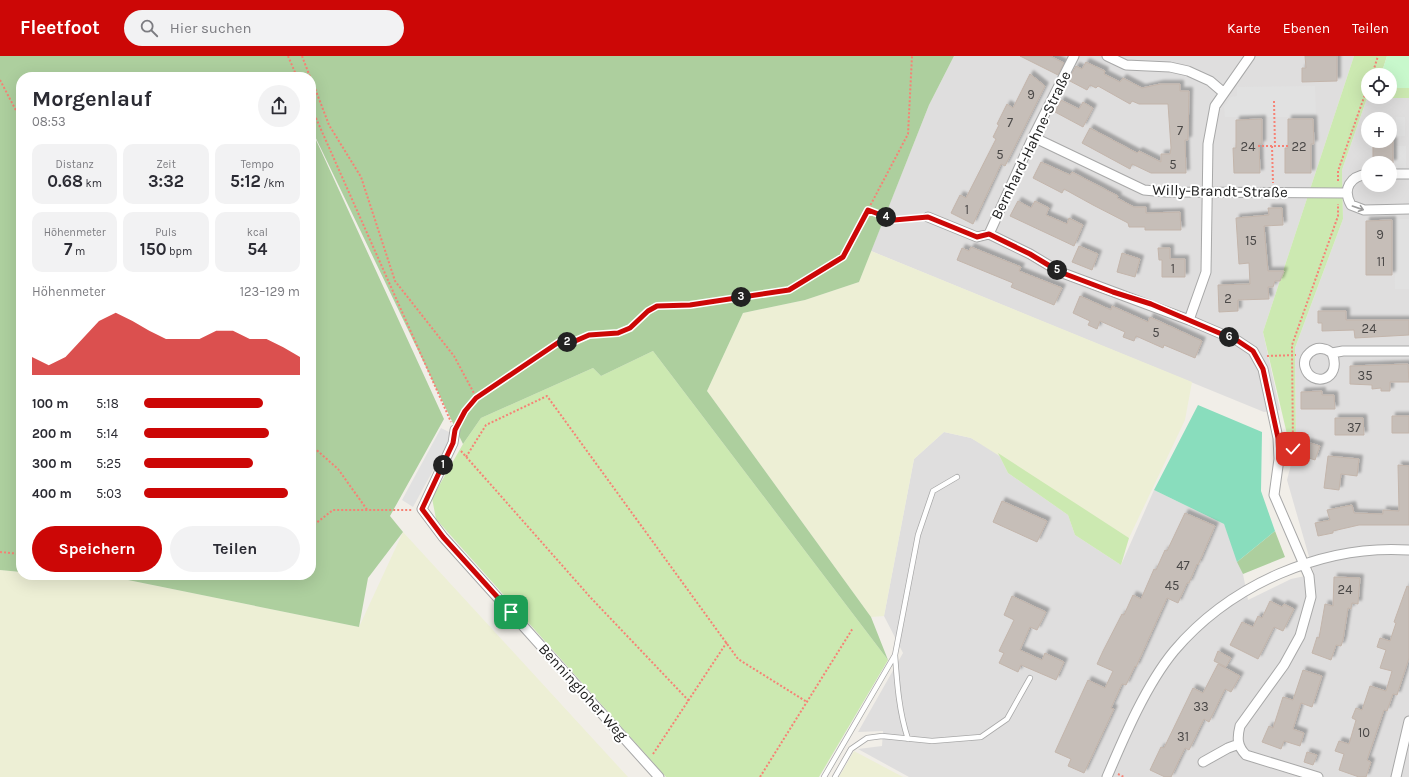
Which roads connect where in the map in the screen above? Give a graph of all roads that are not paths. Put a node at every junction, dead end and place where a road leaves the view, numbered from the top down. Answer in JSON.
{"nodes":[{"id":1,"x":1074,"y":56,"type":"edge"},
{"id":2,"x":1107,"y":56,"type":"edge"},
{"id":3,"x":1250,"y":56,"type":"edge"},
{"id":4,"x":1224,"y":93,"type":"junction"},
{"id":5,"x":1034,"y":137,"type":"junction"},
{"id":6,"x":1397,"y":174,"type":"edge"},
{"id":7,"x":1409,"y":174,"type":"edge"},
{"id":8,"x":1361,"y":176,"type":"edge"},
{"id":9,"x":1208,"y":192,"type":"junction"},
{"id":10,"x":1342,"y":193,"type":"junction"},
{"id":11,"x":1409,"y":209,"type":"edge"},
{"id":12,"x":928,"y":217,"type":"road end"},
{"id":13,"x":989,"y":234,"type":"junction"},
{"id":14,"x":1189,"y":320,"type":"junction"},
{"id":15,"x":1409,"y":351,"type":"edge"},
{"id":16,"x":1332,"y":353,"type":"junction"},
{"id":17,"x":455,"y":430,"type":"road end"},
{"id":18,"x":957,"y":477,"type":"dead end"},
{"id":19,"x":1409,"y":550,"type":"edge"},
{"id":20,"x":1304,"y":565,"type":"junction"},
{"id":21,"x":895,"y":655,"type":"junction"},
{"id":22,"x":1030,"y":678,"type":"dead end"},
{"id":23,"x":1409,"y":721,"type":"edge"},
{"id":24,"x":908,"y":739,"type":"junction"},
{"id":25,"x":1239,"y":744,"type":"junction"},
{"id":26,"x":1203,"y":762,"type":"dead end"},
{"id":27,"x":659,"y":777,"type":"edge"},
{"id":28,"x":824,"y":777,"type":"edge"},
{"id":29,"x":835,"y":777,"type":"edge"},
{"id":30,"x":1107,"y":777,"type":"edge"},
{"id":31,"x":1318,"y":777,"type":"edge"},
{"id":32,"x":1396,"y":777,"type":"edge"}],
"edges":[{"from":1,"to":5,"type":"street","name":"Bernhard-Hahne-Straße"},
{"from":2,"to":4,"type":"street"},
{"from":3,"to":4,"type":"street"},
{"from":4,"to":9,"type":"street"},
{"from":5,"to":9,"type":"street","name":"Willy-Brandt-Straße"},
{"from":5,"to":13,"type":"street","name":"Bernhard-Hahne-Straße"},
{"from":6,"to":7,"type":"street"},
{"from":8,"to":10,"type":"street"},
{"from":9,"to":10,"type":"street","name":"Willy-Brandt-Straße"},
{"from":9,"to":14,"type":"street"},
{"from":10,"to":11,"type":"street","one_way":true},
{"from":12,"to":13,"type":"street"},
{"from":13,"to":14,"type":"street"},
{"from":14,"to":20,"type":"street"},
{"from":15,"to":16,"type":"street"},
{"from":16,"to":16,"type":"street"},
{"from":17,"to":27,"type":"street","name":"Benningloher Weg"},
{"from":18,"to":21,"type":"lane"},
{"from":19,"to":20,"type":"street"},
{"from":20,"to":25,"type":"street"},
{"from":20,"to":30,"type":"street"},
{"from":21,"to":24,"type":"lane"},
{"from":21,"to":28,"type":"lane"},
{"from":22,"to":24,"type":"lane"},
{"from":23,"to":32,"type":"street"},
{"from":24,"to":29,"type":"lane"},
{"from":25,"to":26,"type":"street"},
{"from":25,"to":31,"type":"street"}]}
